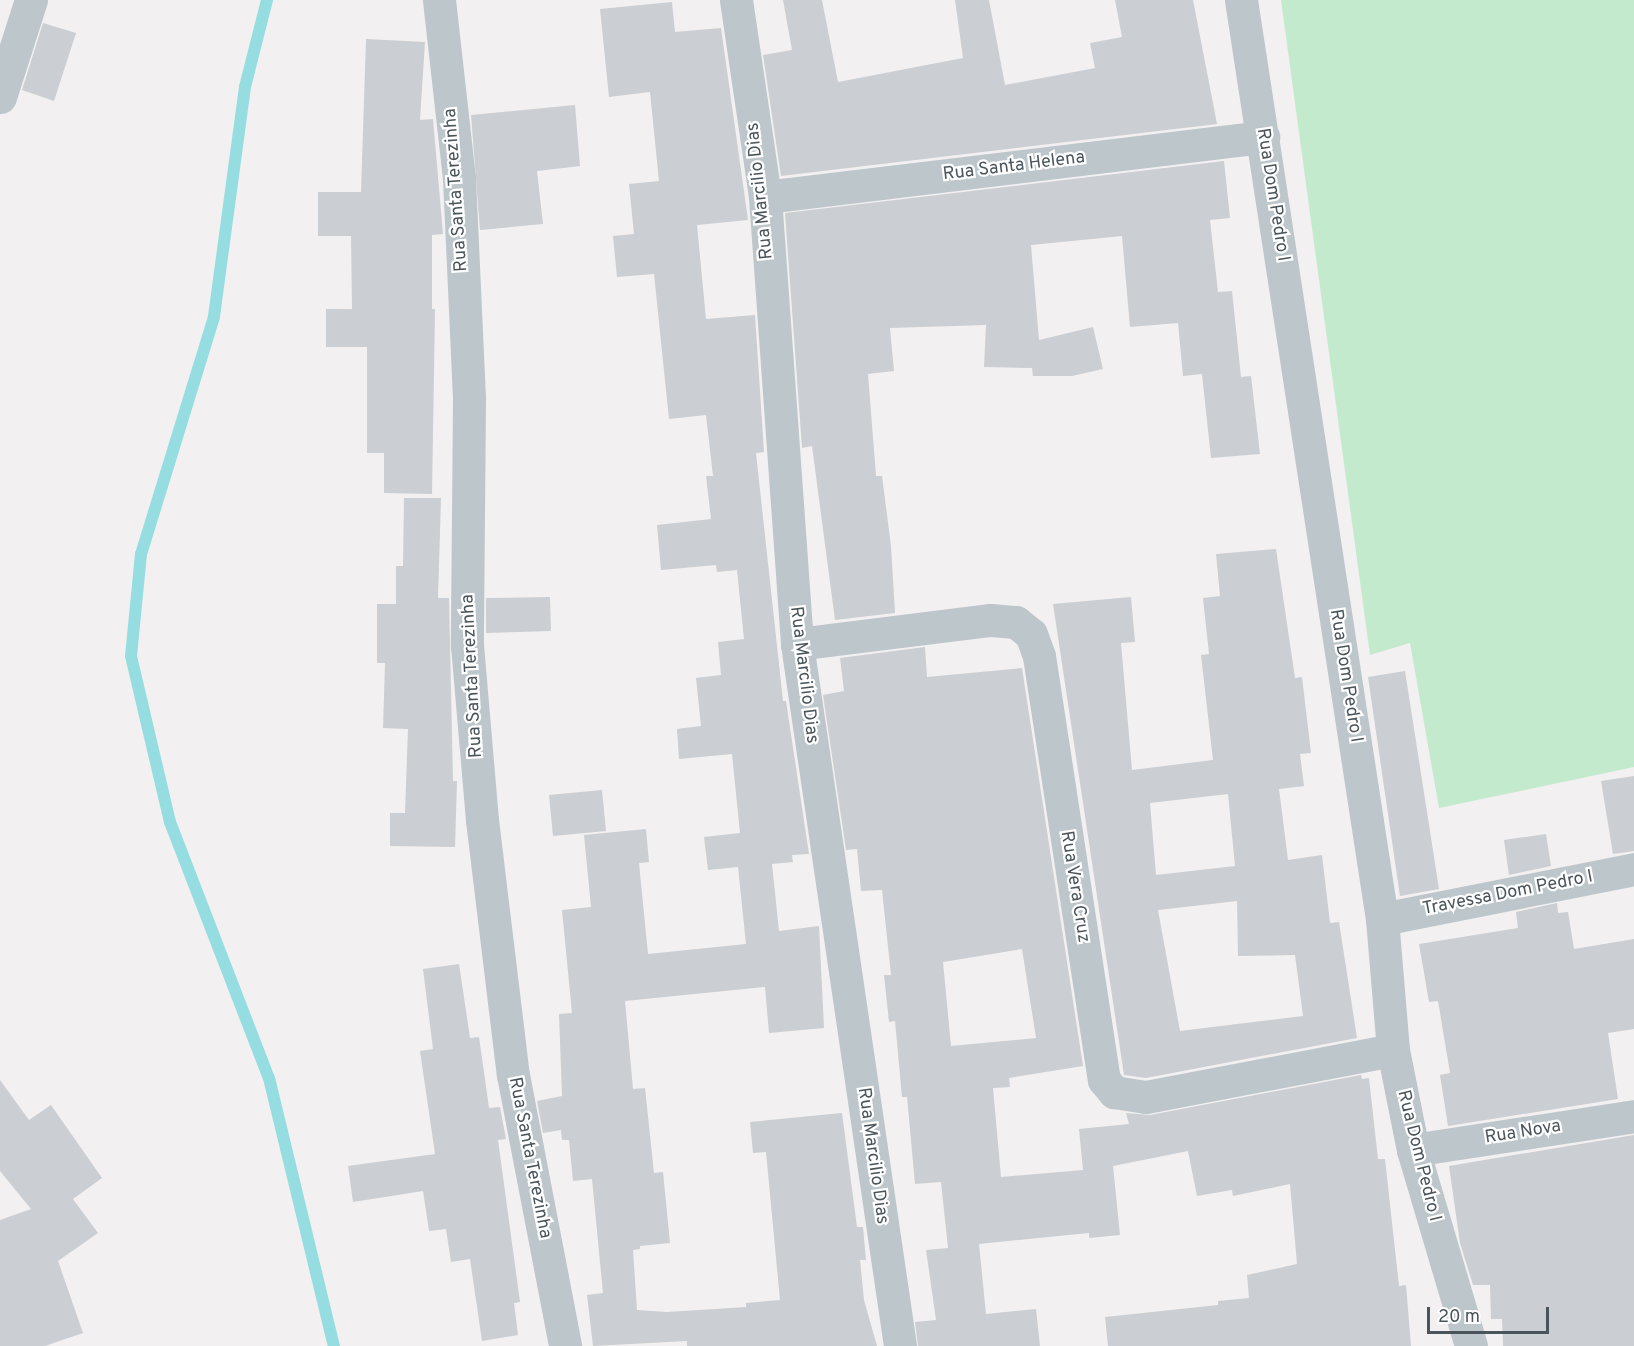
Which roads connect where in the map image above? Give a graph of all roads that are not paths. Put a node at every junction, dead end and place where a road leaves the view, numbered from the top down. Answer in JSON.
{"nodes":[{"id":1,"x":31,"y":0,"type":"edge"},
{"id":2,"x":440,"y":0,"type":"edge"},
{"id":3,"x":736,"y":0,"type":"edge"},
{"id":4,"x":1241,"y":0,"type":"edge"},
{"id":5,"x":0,"y":97,"type":"edge"},
{"id":6,"x":1263,"y":137,"type":"junction"},
{"id":7,"x":765,"y":197,"type":"junction"},
{"id":8,"x":797,"y":644,"type":"junction"},
{"id":9,"x":1634,"y":869,"type":"edge"},
{"id":10,"x":1382,"y":919,"type":"junction"},
{"id":11,"x":1394,"y":1050,"type":"junction"},
{"id":12,"x":1634,"y":1116,"type":"edge"},
{"id":13,"x":1413,"y":1150,"type":"junction"},
{"id":14,"x":564,"y":1346,"type":"edge"},
{"id":15,"x":900,"y":1346,"type":"edge"},
{"id":16,"x":1471,"y":1346,"type":"edge"}],
"edges":[{"from":1,"to":5,"type":"street"},
{"from":2,"to":14,"type":"street","name":"Rua Santa Terezinha"},
{"from":3,"to":7,"type":"street","name":"Rua Marcilio Dias"},
{"from":4,"to":6,"type":"street","name":"Rua Dom Pedro I"},
{"from":6,"to":7,"type":"street","name":"Rua Santa Helena"},
{"from":6,"to":10,"type":"street","name":"Rua Dom Pedro I"},
{"from":7,"to":8,"type":"street","name":"Rua Marcilio Dias"},
{"from":8,"to":11,"type":"street","name":"Rua Vera Cruz"},
{"from":8,"to":15,"type":"street","name":"Rua Marcilio Dias"},
{"from":9,"to":10,"type":"street","name":"Travessa Dom Pedro I"},
{"from":10,"to":11,"type":"street","name":"Rua Dom Pedro I"},
{"from":11,"to":13,"type":"street","name":"Rua Dom Pedro I"},
{"from":12,"to":13,"type":"street","name":"Rua Nova"},
{"from":13,"to":16,"type":"street","name":"Rua Dom Pedro I"}]}
